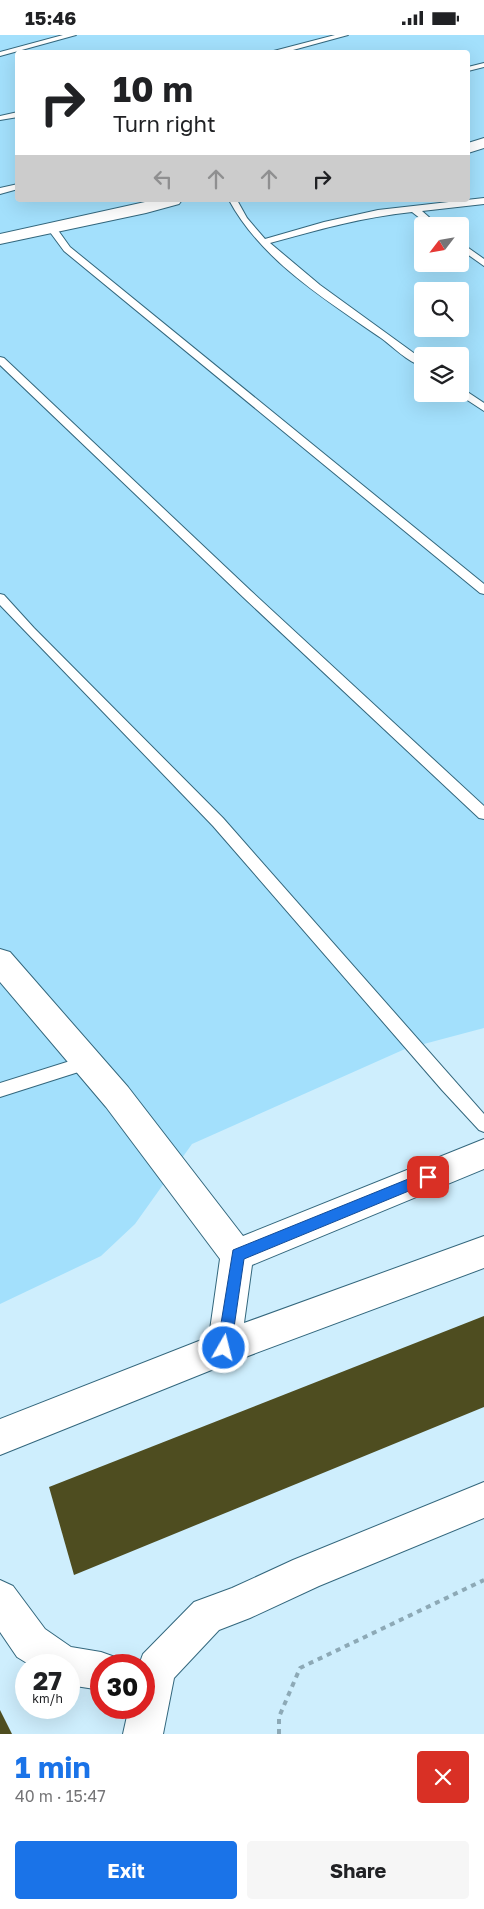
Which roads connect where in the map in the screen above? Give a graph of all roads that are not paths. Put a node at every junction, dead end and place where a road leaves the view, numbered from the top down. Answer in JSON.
{"nodes":[{"id":1,"x":72,"y":35,"type":"edge"},
{"id":2,"x":344,"y":35,"type":"edge"},
{"id":3,"x":0,"y":45,"type":"edge"},
{"id":4,"x":15,"y":50,"type":"edge"},
{"id":5,"x":16,"y":50,"type":"edge"},
{"id":6,"x":282,"y":50,"type":"edge"},
{"id":7,"x":9,"y":52,"type":"junction"},
{"id":8,"x":0,"y":54,"type":"edge"},
{"id":9,"x":484,"y":65,"type":"edge"},
{"id":10,"x":470,"y":68,"type":"edge"},
{"id":11,"x":15,"y":115,"type":"edge"},
{"id":12,"x":0,"y":118,"type":"edge"},
{"id":13,"x":484,"y":143,"type":"edge"},
{"id":14,"x":470,"y":147,"type":"edge"},
{"id":15,"x":15,"y":187,"type":"edge"},
{"id":16,"x":0,"y":191,"type":"edge"},
{"id":17,"x":484,"y":201,"type":"edge"},
{"id":18,"x":166,"y":202,"type":"edge"},
{"id":19,"x":234,"y":202,"type":"edge"},
{"id":20,"x":413,"y":208,"type":"junction"},
{"id":21,"x":424,"y":217,"type":"edge"},
{"id":22,"x":52,"y":228,"type":"junction"},
{"id":23,"x":0,"y":239,"type":"edge"},
{"id":24,"x":264,"y":242,"type":"junction"},
{"id":25,"x":469,"y":252,"type":"edge"},
{"id":26,"x":484,"y":263,"type":"edge"},
{"id":27,"x":414,"y":357,"type":"edge"},
{"id":28,"x":0,"y":360,"type":"edge"},
{"id":29,"x":469,"y":397,"type":"edge"},
{"id":30,"x":484,"y":408,"type":"edge"},
{"id":31,"x":484,"y":590,"type":"edge"},
{"id":32,"x":0,"y":598,"type":"edge"},
{"id":33,"x":484,"y":814,"type":"edge"},
{"id":34,"x":0,"y":961,"type":"edge"},
{"id":35,"x":86,"y":1063,"type":"junction"},
{"id":36,"x":0,"y":1090,"type":"edge"},
{"id":37,"x":484,"y":1125,"type":"edge"},
{"id":38,"x":484,"y":1154,"type":"edge"},
{"id":39,"x":484,"y":1252,"type":"edge"},
{"id":40,"x":237,"y":1255,"type":"junction"},
{"id":41,"x":224,"y":1348,"type":"junction"},
{"id":42,"x":0,"y":1437,"type":"edge"},
{"id":43,"x":484,"y":1499,"type":"edge"},
{"id":44,"x":0,"y":1599,"type":"edge"},
{"id":45,"x":48,"y":1654,"type":"edge"},
{"id":46,"x":155,"y":1664,"type":"edge"},
{"id":47,"x":145,"y":1719,"type":"edge"},
{"id":48,"x":143,"y":1734,"type":"edge"}],
"edges":[{"from":1,"to":5,"type":"lane"},
{"from":2,"to":6,"type":"lane"},
{"from":3,"to":7,"type":"lane"},
{"from":4,"to":7,"type":"lane"},
{"from":7,"to":8,"type":"lane"},
{"from":9,"to":10,"type":"lane"},
{"from":11,"to":12,"type":"lane"},
{"from":13,"to":14,"type":"street"},
{"from":15,"to":16,"type":"lane"},
{"from":17,"to":20,"type":"lane"},
{"from":18,"to":22,"type":"street"},
{"from":19,"to":24,"type":"lane"},
{"from":20,"to":21,"type":"lane"},
{"from":20,"to":24,"type":"lane"},
{"from":22,"to":23,"type":"street"},
{"from":22,"to":31,"type":"lane"},
{"from":24,"to":27,"type":"lane"},
{"from":25,"to":26,"type":"lane"},
{"from":28,"to":33,"type":"lane"},
{"from":29,"to":30,"type":"lane"},
{"from":32,"to":37,"type":"lane"},
{"from":34,"to":35,"type":"street"},
{"from":35,"to":36,"type":"lane"},
{"from":35,"to":40,"type":"street"},
{"from":38,"to":40,"type":"street"},
{"from":39,"to":41,"type":"street"},
{"from":40,"to":41,"type":"street"},
{"from":41,"to":42,"type":"street"},
{"from":43,"to":46,"type":"street"},
{"from":44,"to":45,"type":"street"},
{"from":47,"to":48,"type":"street"}]}
